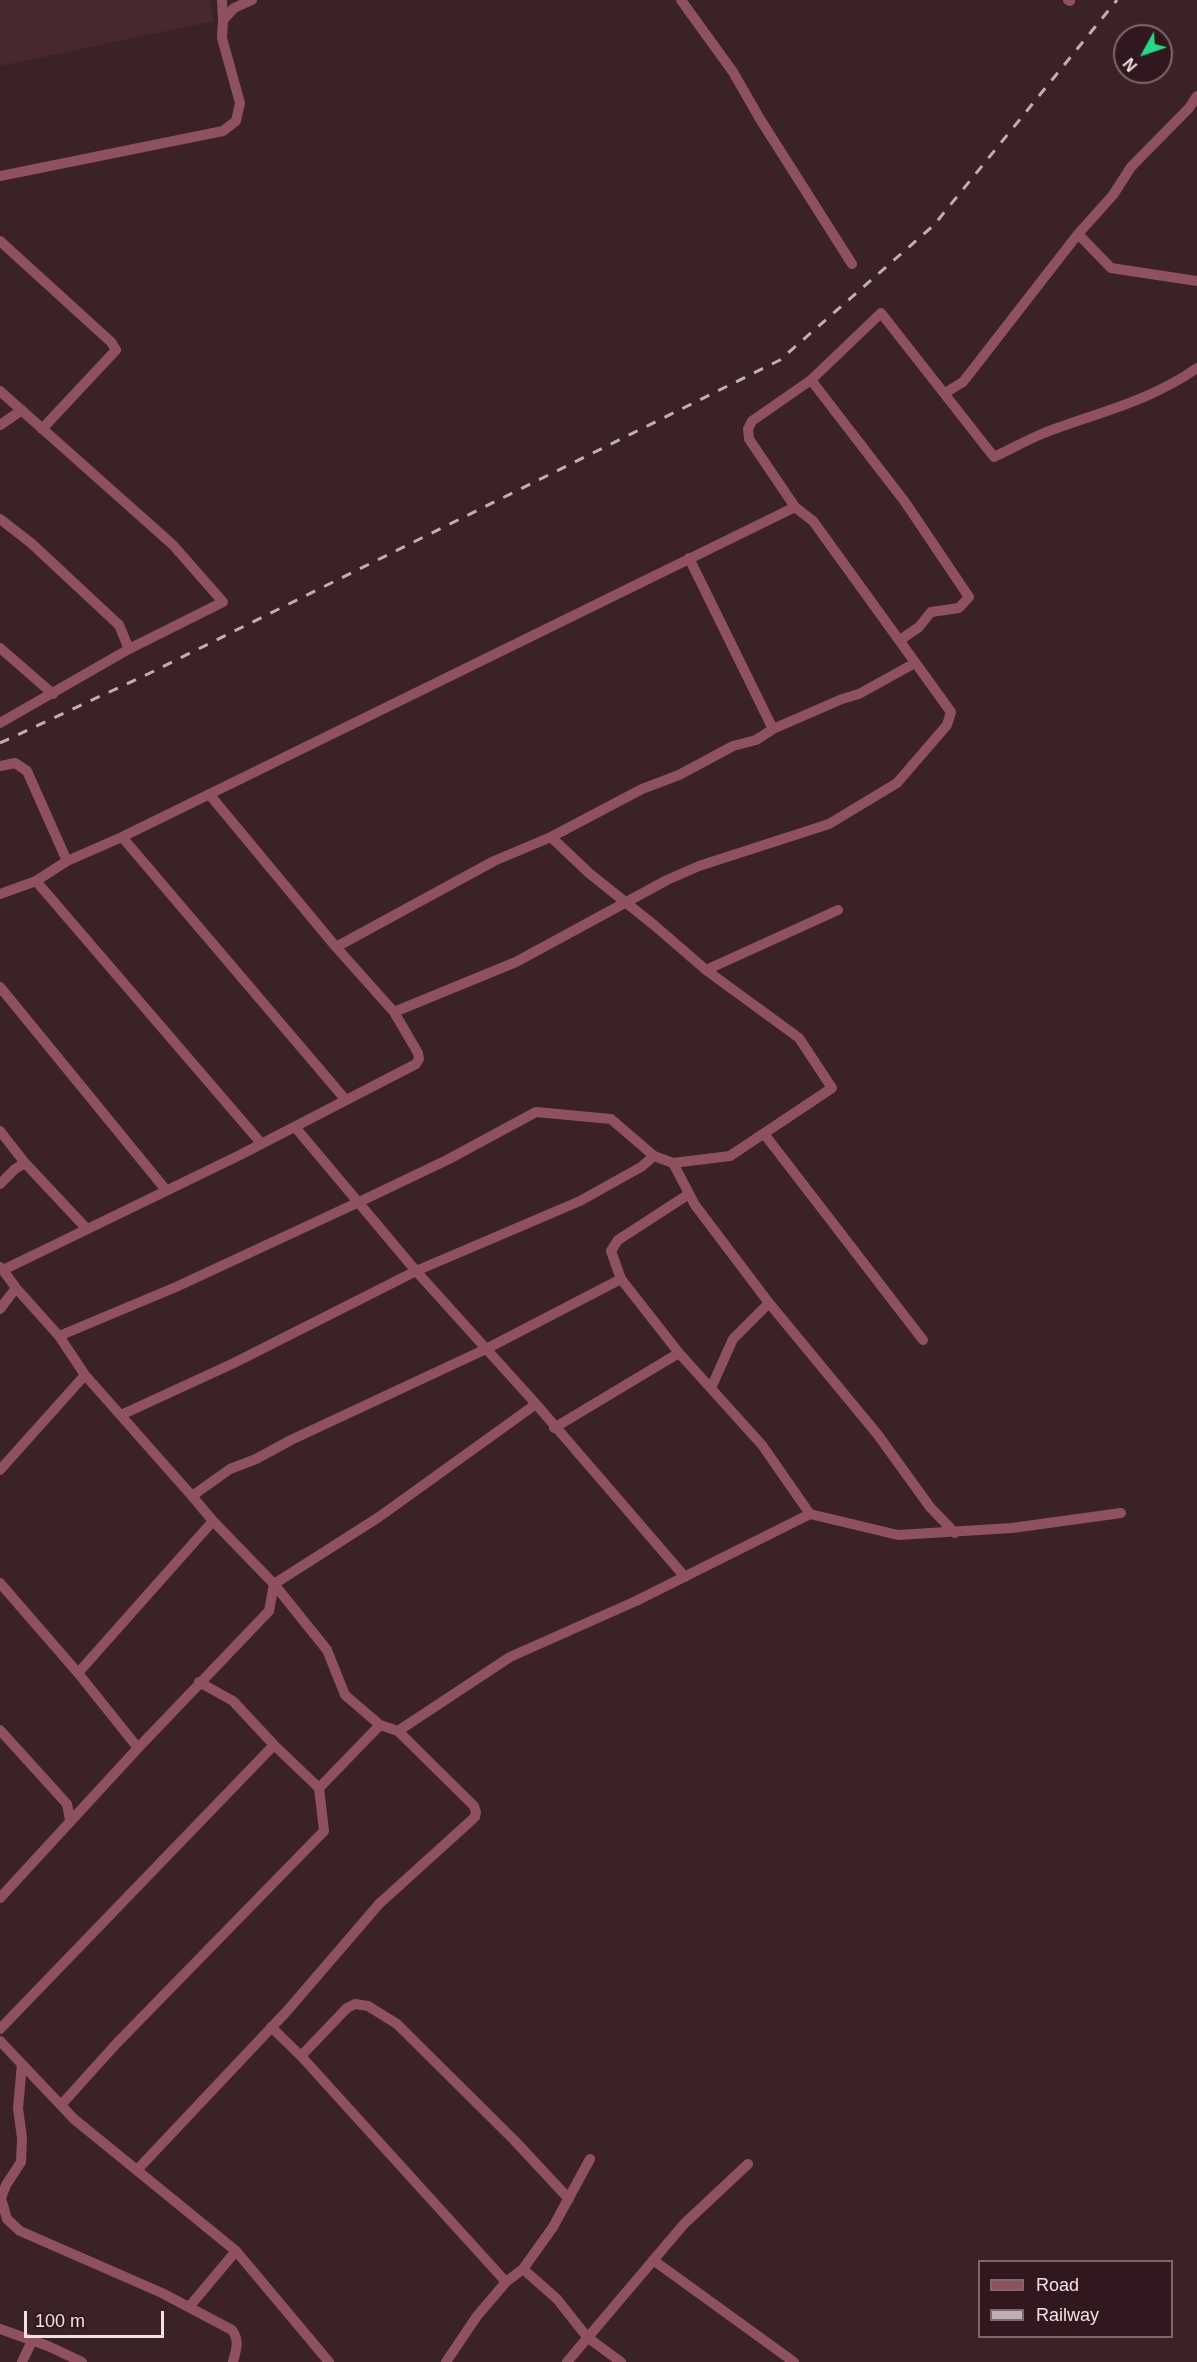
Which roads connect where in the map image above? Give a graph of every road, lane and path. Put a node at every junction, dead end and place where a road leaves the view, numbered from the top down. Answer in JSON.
{"nodes":[{"id":1,"x":222,"y":0,"type":"edge"},
{"id":2,"x":252,"y":0,"type":"edge"},
{"id":3,"x":681,"y":0,"type":"edge"},
{"id":4,"x":223,"y":20,"type":"junction"},
{"id":5,"x":1197,"y":96,"type":"edge"},
{"id":6,"x":0,"y":176,"type":"edge"},
{"id":7,"x":1078,"y":234,"type":"junction"},
{"id":8,"x":0,"y":241,"type":"edge"},
{"id":9,"x":852,"y":264,"type":"dead end"},
{"id":10,"x":1197,"y":281,"type":"edge"},
{"id":11,"x":1197,"y":369,"type":"edge"},
{"id":12,"x":811,"y":380,"type":"junction"},
{"id":13,"x":0,"y":391,"type":"edge"},
{"id":14,"x":945,"y":393,"type":"junction"},
{"id":15,"x":22,"y":410,"type":"junction"},
{"id":16,"x":0,"y":424,"type":"edge"},
{"id":17,"x":42,"y":429,"type":"junction"},
{"id":18,"x":795,"y":507,"type":"junction"},
{"id":19,"x":0,"y":519,"type":"edge"},
{"id":20,"x":689,"y":558,"type":"junction"},
{"id":21,"x":900,"y":640,"type":"junction"},
{"id":22,"x":0,"y":648,"type":"edge"},
{"id":23,"x":129,"y":649,"type":"junction"},
{"id":24,"x":915,"y":663,"type":"junction"},
{"id":25,"x":53,"y":694,"type":"junction"},
{"id":26,"x":0,"y":723,"type":"edge"},
{"id":27,"x":773,"y":729,"type":"junction"},
{"id":28,"x":0,"y":766,"type":"edge"},
{"id":29,"x":209,"y":794,"type":"junction"},
{"id":30,"x":122,"y":837,"type":"junction"},
{"id":31,"x":551,"y":837,"type":"junction"},
{"id":32,"x":67,"y":861,"type":"junction"},
{"id":33,"x":36,"y":881,"type":"junction"},
{"id":34,"x":0,"y":894,"type":"edge"},
{"id":35,"x":627,"y":903,"type":"junction"},
{"id":36,"x":838,"y":910,"type":"dead end"},
{"id":37,"x":336,"y":947,"type":"junction"},
{"id":38,"x":706,"y":970,"type":"junction"},
{"id":39,"x":0,"y":987,"type":"edge"},
{"id":40,"x":394,"y":1012,"type":"junction"},
{"id":41,"x":345,"y":1099,"type":"junction"},
{"id":42,"x":295,"y":1127,"type":"junction"},
{"id":43,"x":0,"y":1131,"type":"edge"},
{"id":44,"x":765,"y":1135,"type":"junction"},
{"id":45,"x":261,"y":1143,"type":"junction"},
{"id":46,"x":654,"y":1156,"type":"junction"},
{"id":47,"x":25,"y":1163,"type":"junction"},
{"id":48,"x":673,"y":1163,"type":"junction"},
{"id":49,"x":0,"y":1184,"type":"edge"},
{"id":50,"x":166,"y":1190,"type":"junction"},
{"id":51,"x":689,"y":1194,"type":"junction"},
{"id":52,"x":359,"y":1202,"type":"junction"},
{"id":53,"x":86,"y":1228,"type":"junction"},
{"id":54,"x":2,"y":1268,"type":"edge"},
{"id":55,"x":416,"y":1271,"type":"junction"},
{"id":56,"x":621,"y":1279,"type":"junction"},
{"id":57,"x":16,"y":1288,"type":"junction"},
{"id":58,"x":770,"y":1303,"type":"junction"},
{"id":59,"x":0,"y":1309,"type":"edge"},
{"id":60,"x":59,"y":1336,"type":"junction"},
{"id":61,"x":923,"y":1340,"type":"dead end"},
{"id":62,"x":486,"y":1349,"type":"junction"},
{"id":63,"x":679,"y":1353,"type":"junction"},
{"id":64,"x":85,"y":1375,"type":"junction"},
{"id":65,"x":711,"y":1388,"type":"junction"},
{"id":66,"x":536,"y":1404,"type":"junction"},
{"id":67,"x":122,"y":1415,"type":"junction"},
{"id":68,"x":554,"y":1428,"type":"junction"},
{"id":69,"x":0,"y":1470,"type":"edge"},
{"id":70,"x":192,"y":1496,"type":"junction"},
{"id":71,"x":1121,"y":1513,"type":"dead end"},
{"id":72,"x":810,"y":1514,"type":"junction"},
{"id":73,"x":213,"y":1521,"type":"junction"},
{"id":74,"x":955,"y":1533,"type":"junction"},
{"id":75,"x":685,"y":1577,"type":"junction"},
{"id":76,"x":0,"y":1583,"type":"edge"},
{"id":77,"x":274,"y":1584,"type":"junction"},
{"id":78,"x":78,"y":1673,"type":"junction"},
{"id":79,"x":199,"y":1682,"type":"junction"},
{"id":80,"x":380,"y":1725,"type":"junction"},
{"id":81,"x":0,"y":1730,"type":"edge"},
{"id":82,"x":398,"y":1731,"type":"junction"},
{"id":83,"x":274,"y":1744,"type":"junction"},
{"id":84,"x":138,"y":1748,"type":"junction"},
{"id":85,"x":319,"y":1788,"type":"junction"},
{"id":86,"x":70,"y":1820,"type":"junction"},
{"id":87,"x":0,"y":1898,"type":"edge"},
{"id":88,"x":271,"y":2027,"type":"junction"},
{"id":89,"x":0,"y":2029,"type":"edge"},
{"id":90,"x":0,"y":2041,"type":"edge"},
{"id":91,"x":4,"y":2054,"type":"edge"},
{"id":92,"x":302,"y":2056,"type":"junction"},
{"id":93,"x":22,"y":2064,"type":"junction"},
{"id":94,"x":61,"y":2105,"type":"junction"},
{"id":95,"x":590,"y":2159,"type":"dead end"},
{"id":96,"x":748,"y":2164,"type":"dead end"},
{"id":97,"x":137,"y":2170,"type":"junction"},
{"id":98,"x":569,"y":2199,"type":"junction"},
{"id":99,"x":236,"y":2251,"type":"junction"},
{"id":100,"x":653,"y":2260,"type":"junction"},
{"id":101,"x":523,"y":2269,"type":"junction"},
{"id":102,"x":506,"y":2282,"type":"junction"},
{"id":103,"x":189,"y":2307,"type":"junction"},
{"id":104,"x":0,"y":2329,"type":"edge"},
{"id":105,"x":587,"y":2337,"type":"junction"},
{"id":106,"x":32,"y":2341,"type":"junction"},
{"id":107,"x":22,"y":2362,"type":"edge"},
{"id":108,"x":82,"y":2362,"type":"edge"},
{"id":109,"x":233,"y":2362,"type":"edge"},
{"id":110,"x":329,"y":2362,"type":"edge"},
{"id":111,"x":446,"y":2362,"type":"edge"},
{"id":112,"x":567,"y":2362,"type":"edge"},
{"id":113,"x":621,"y":2362,"type":"edge"},
{"id":114,"x":794,"y":2362,"type":"edge"}],
"edges":[{"from":1,"to":4,"type":"street"},
{"from":2,"to":4,"type":"street"},
{"from":3,"to":9,"type":"street"},
{"from":4,"to":6,"type":"street"},
{"from":5,"to":7,"type":"street"},
{"from":7,"to":10,"type":"street"},
{"from":7,"to":14,"type":"street"},
{"from":8,"to":17,"type":"street"},
{"from":11,"to":14,"type":"street"},
{"from":12,"to":14,"type":"street"},
{"from":12,"to":18,"type":"street"},
{"from":12,"to":21,"type":"street"},
{"from":13,"to":15,"type":"street"},
{"from":15,"to":16,"type":"street"},
{"from":15,"to":17,"type":"street"},
{"from":17,"to":23,"type":"street"},
{"from":18,"to":20,"type":"street"},
{"from":18,"to":21,"type":"street"},
{"from":19,"to":23,"type":"street"},
{"from":20,"to":27,"type":"street"},
{"from":20,"to":29,"type":"street"},
{"from":21,"to":24,"type":"street"},
{"from":22,"to":25,"type":"street"},
{"from":23,"to":25,"type":"street"},
{"from":24,"to":27,"type":"street"},
{"from":24,"to":35,"type":"street"},
{"from":25,"to":26,"type":"street"},
{"from":27,"to":31,"type":"street"},
{"from":28,"to":32,"type":"street"},
{"from":29,"to":30,"type":"street"},
{"from":29,"to":37,"type":"street"},
{"from":30,"to":32,"type":"street"},
{"from":30,"to":41,"type":"street"},
{"from":31,"to":35,"type":"street"},
{"from":31,"to":37,"type":"street"},
{"from":32,"to":33,"type":"street"},
{"from":33,"to":34,"type":"street"},
{"from":33,"to":45,"type":"street"},
{"from":35,"to":38,"type":"street"},
{"from":35,"to":40,"type":"street"},
{"from":36,"to":38,"type":"street"},
{"from":37,"to":40,"type":"street"},
{"from":38,"to":44,"type":"street"},
{"from":39,"to":50,"type":"street"},
{"from":40,"to":41,"type":"street"},
{"from":41,"to":42,"type":"street"},
{"from":42,"to":45,"type":"street"},
{"from":42,"to":52,"type":"street"},
{"from":43,"to":47,"type":"street"},
{"from":44,"to":48,"type":"street"},
{"from":44,"to":61,"type":"street"},
{"from":45,"to":50,"type":"street"},
{"from":46,"to":48,"type":"street"},
{"from":46,"to":52,"type":"street"},
{"from":46,"to":55,"type":"street"},
{"from":47,"to":49,"type":"street"},
{"from":47,"to":53,"type":"street"},
{"from":48,"to":51,"type":"street"},
{"from":50,"to":53,"type":"street"},
{"from":51,"to":56,"type":"street"},
{"from":51,"to":58,"type":"street"},
{"from":52,"to":55,"type":"street"},
{"from":52,"to":60,"type":"street"},
{"from":53,"to":54,"type":"street"},
{"from":54,"to":57,"type":"street"},
{"from":55,"to":62,"type":"street"},
{"from":55,"to":67,"type":"street"},
{"from":56,"to":62,"type":"street"},
{"from":56,"to":63,"type":"street"},
{"from":57,"to":59,"type":"street"},
{"from":57,"to":60,"type":"street"},
{"from":58,"to":65,"type":"street"},
{"from":58,"to":74,"type":"street"},
{"from":60,"to":64,"type":"street"},
{"from":62,"to":66,"type":"street"},
{"from":62,"to":70,"type":"street"},
{"from":63,"to":65,"type":"street"},
{"from":63,"to":68,"type":"street"},
{"from":64,"to":67,"type":"street"},
{"from":64,"to":69,"type":"street"},
{"from":65,"to":72,"type":"street"},
{"from":66,"to":68,"type":"street"},
{"from":66,"to":77,"type":"street"},
{"from":67,"to":70,"type":"street"},
{"from":68,"to":75,"type":"street"},
{"from":70,"to":73,"type":"street"},
{"from":71,"to":74,"type":"street"},
{"from":72,"to":74,"type":"street"},
{"from":72,"to":75,"type":"street"},
{"from":73,"to":77,"type":"street"},
{"from":73,"to":78,"type":"street"},
{"from":75,"to":82,"type":"street"},
{"from":76,"to":78,"type":"street"},
{"from":77,"to":79,"type":"street"},
{"from":77,"to":80,"type":"street"},
{"from":78,"to":84,"type":"street"},
{"from":79,"to":83,"type":"street"},
{"from":79,"to":84,"type":"street"},
{"from":80,"to":82,"type":"street"},
{"from":80,"to":85,"type":"street"},
{"from":81,"to":86,"type":"street"},
{"from":82,"to":88,"type":"street"},
{"from":83,"to":85,"type":"street"},
{"from":83,"to":89,"type":"street"},
{"from":84,"to":86,"type":"street"},
{"from":85,"to":94,"type":"street"},
{"from":86,"to":87,"type":"street"},
{"from":88,"to":92,"type":"street"},
{"from":88,"to":97,"type":"street"},
{"from":90,"to":91,"type":"street"},
{"from":91,"to":93,"type":"street"},
{"from":92,"to":98,"type":"street"},
{"from":92,"to":102,"type":"street"},
{"from":93,"to":94,"type":"street"},
{"from":93,"to":103,"type":"street"},
{"from":94,"to":97,"type":"street"},
{"from":95,"to":98,"type":"street"},
{"from":96,"to":100,"type":"street"},
{"from":97,"to":99,"type":"street"},
{"from":98,"to":101,"type":"street"},
{"from":99,"to":103,"type":"street"},
{"from":99,"to":110,"type":"street"},
{"from":100,"to":105,"type":"street"},
{"from":100,"to":114,"type":"street"},
{"from":101,"to":102,"type":"street"},
{"from":101,"to":105,"type":"street"},
{"from":102,"to":111,"type":"street"},
{"from":103,"to":109,"type":"street"},
{"from":104,"to":106,"type":"street"},
{"from":105,"to":112,"type":"street"},
{"from":105,"to":113,"type":"street"},
{"from":106,"to":107,"type":"street"},
{"from":106,"to":108,"type":"street"}]}
